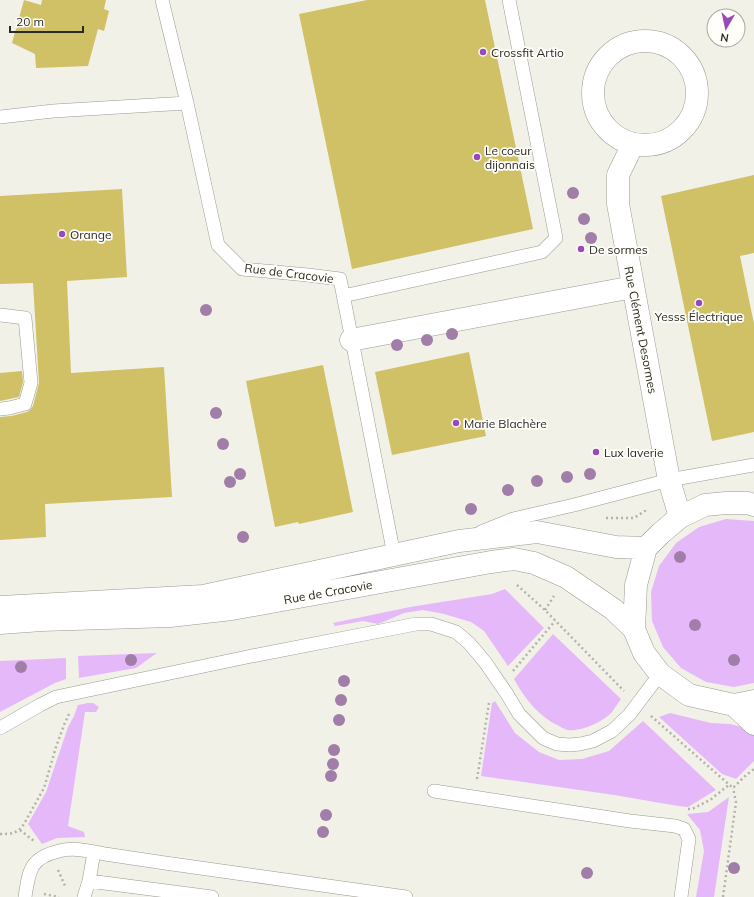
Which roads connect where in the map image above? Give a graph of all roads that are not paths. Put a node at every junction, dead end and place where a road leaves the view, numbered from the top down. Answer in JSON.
{"nodes":[{"id":1,"x":162,"y":0,"type":"edge"},
{"id":2,"x":509,"y":0,"type":"edge"},
{"id":3,"x":187,"y":103,"type":"junction"},
{"id":4,"x":0,"y":117,"type":"edge"},
{"id":5,"x":633,"y":144,"type":"junction"},
{"id":6,"x":633,"y":287,"type":"junction"},
{"id":7,"x":343,"y":296,"type":"junction"},
{"id":8,"x":0,"y":315,"type":"edge"},
{"id":9,"x":351,"y":340,"type":"junction"},
{"id":10,"x":0,"y":409,"type":"edge"},
{"id":11,"x":754,"y":465,"type":"edge"},
{"id":12,"x":669,"y":480,"type":"junction"},
{"id":13,"x":754,"y":505,"type":"edge"},
{"id":14,"x":680,"y":517,"type":"junction"},
{"id":15,"x":459,"y":541,"type":"junction"},
{"id":16,"x":646,"y":548,"type":"junction"},
{"id":17,"x":394,"y":555,"type":"junction"},
{"id":18,"x":0,"y":607,"type":"edge"},
{"id":19,"x":0,"y":623,"type":"edge"},
{"id":20,"x":634,"y":629,"type":"junction"},
{"id":21,"x":660,"y":674,"type":"junction"},
{"id":22,"x":744,"y":703,"type":"edge"},
{"id":23,"x":754,"y":724,"type":"edge"},
{"id":24,"x":0,"y":728,"type":"edge"},
{"id":25,"x":434,"y":791,"type":"dead end"},
{"id":26,"x":94,"y":852,"type":"junction"},
{"id":27,"x":89,"y":881,"type":"junction"},
{"id":28,"x":354,"y":893,"type":"edge"},
{"id":29,"x":25,"y":897,"type":"edge"},
{"id":30,"x":84,"y":897,"type":"edge"},
{"id":31,"x":212,"y":897,"type":"edge"},
{"id":32,"x":406,"y":897,"type":"edge"},
{"id":33,"x":681,"y":897,"type":"edge"}],
"edges":[{"from":1,"to":3,"type":"lane","name":"Rue de Cracovie"},
{"from":2,"to":7,"type":"lane"},
{"from":3,"to":4,"type":"lane"},
{"from":3,"to":7,"type":"lane","name":"Rue de Cracovie"},
{"from":5,"to":5,"type":"main road"},
{"from":5,"to":6,"type":"main road","name":"Rue Clément Desormes"},
{"from":6,"to":9,"type":"main road"},
{"from":6,"to":12,"type":"main road","name":"Rue Clément Desormes"},
{"from":7,"to":9,"type":"lane","name":"Rue de Cracovie"},
{"from":8,"to":10,"type":"lane"},
{"from":9,"to":17,"type":"lane","name":"Rue de Cracovie"},
{"from":11,"to":12,"type":"lane"},
{"from":12,"to":14,"type":"main road","name":"Rue Clément Desormes"},
{"from":12,"to":15,"type":"lane"},
{"from":13,"to":14,"type":"main road"},
{"from":14,"to":16,"type":"main road"},
{"from":15,"to":16,"type":"main road","name":"Rue de Cracovie"},
{"from":15,"to":17,"type":"main road","name":"Rue de Cracovie"},
{"from":16,"to":20,"type":"main road"},
{"from":17,"to":18,"type":"main road","name":"Rue de Cracovie"},
{"from":19,"to":20,"type":"main road","name":"Rue de Cracovie"},
{"from":20,"to":21,"type":"main road"},
{"from":21,"to":22,"type":"main road"},
{"from":21,"to":24,"type":"lane"},
{"from":22,"to":23,"type":"main road"},
{"from":25,"to":33,"type":"lane"},
{"from":26,"to":27,"type":"lane"},
{"from":26,"to":28,"type":"lane"},
{"from":26,"to":29,"type":"lane"},
{"from":27,"to":30,"type":"lane"},
{"from":27,"to":31,"type":"lane"},
{"from":28,"to":32,"type":"lane"}]}
